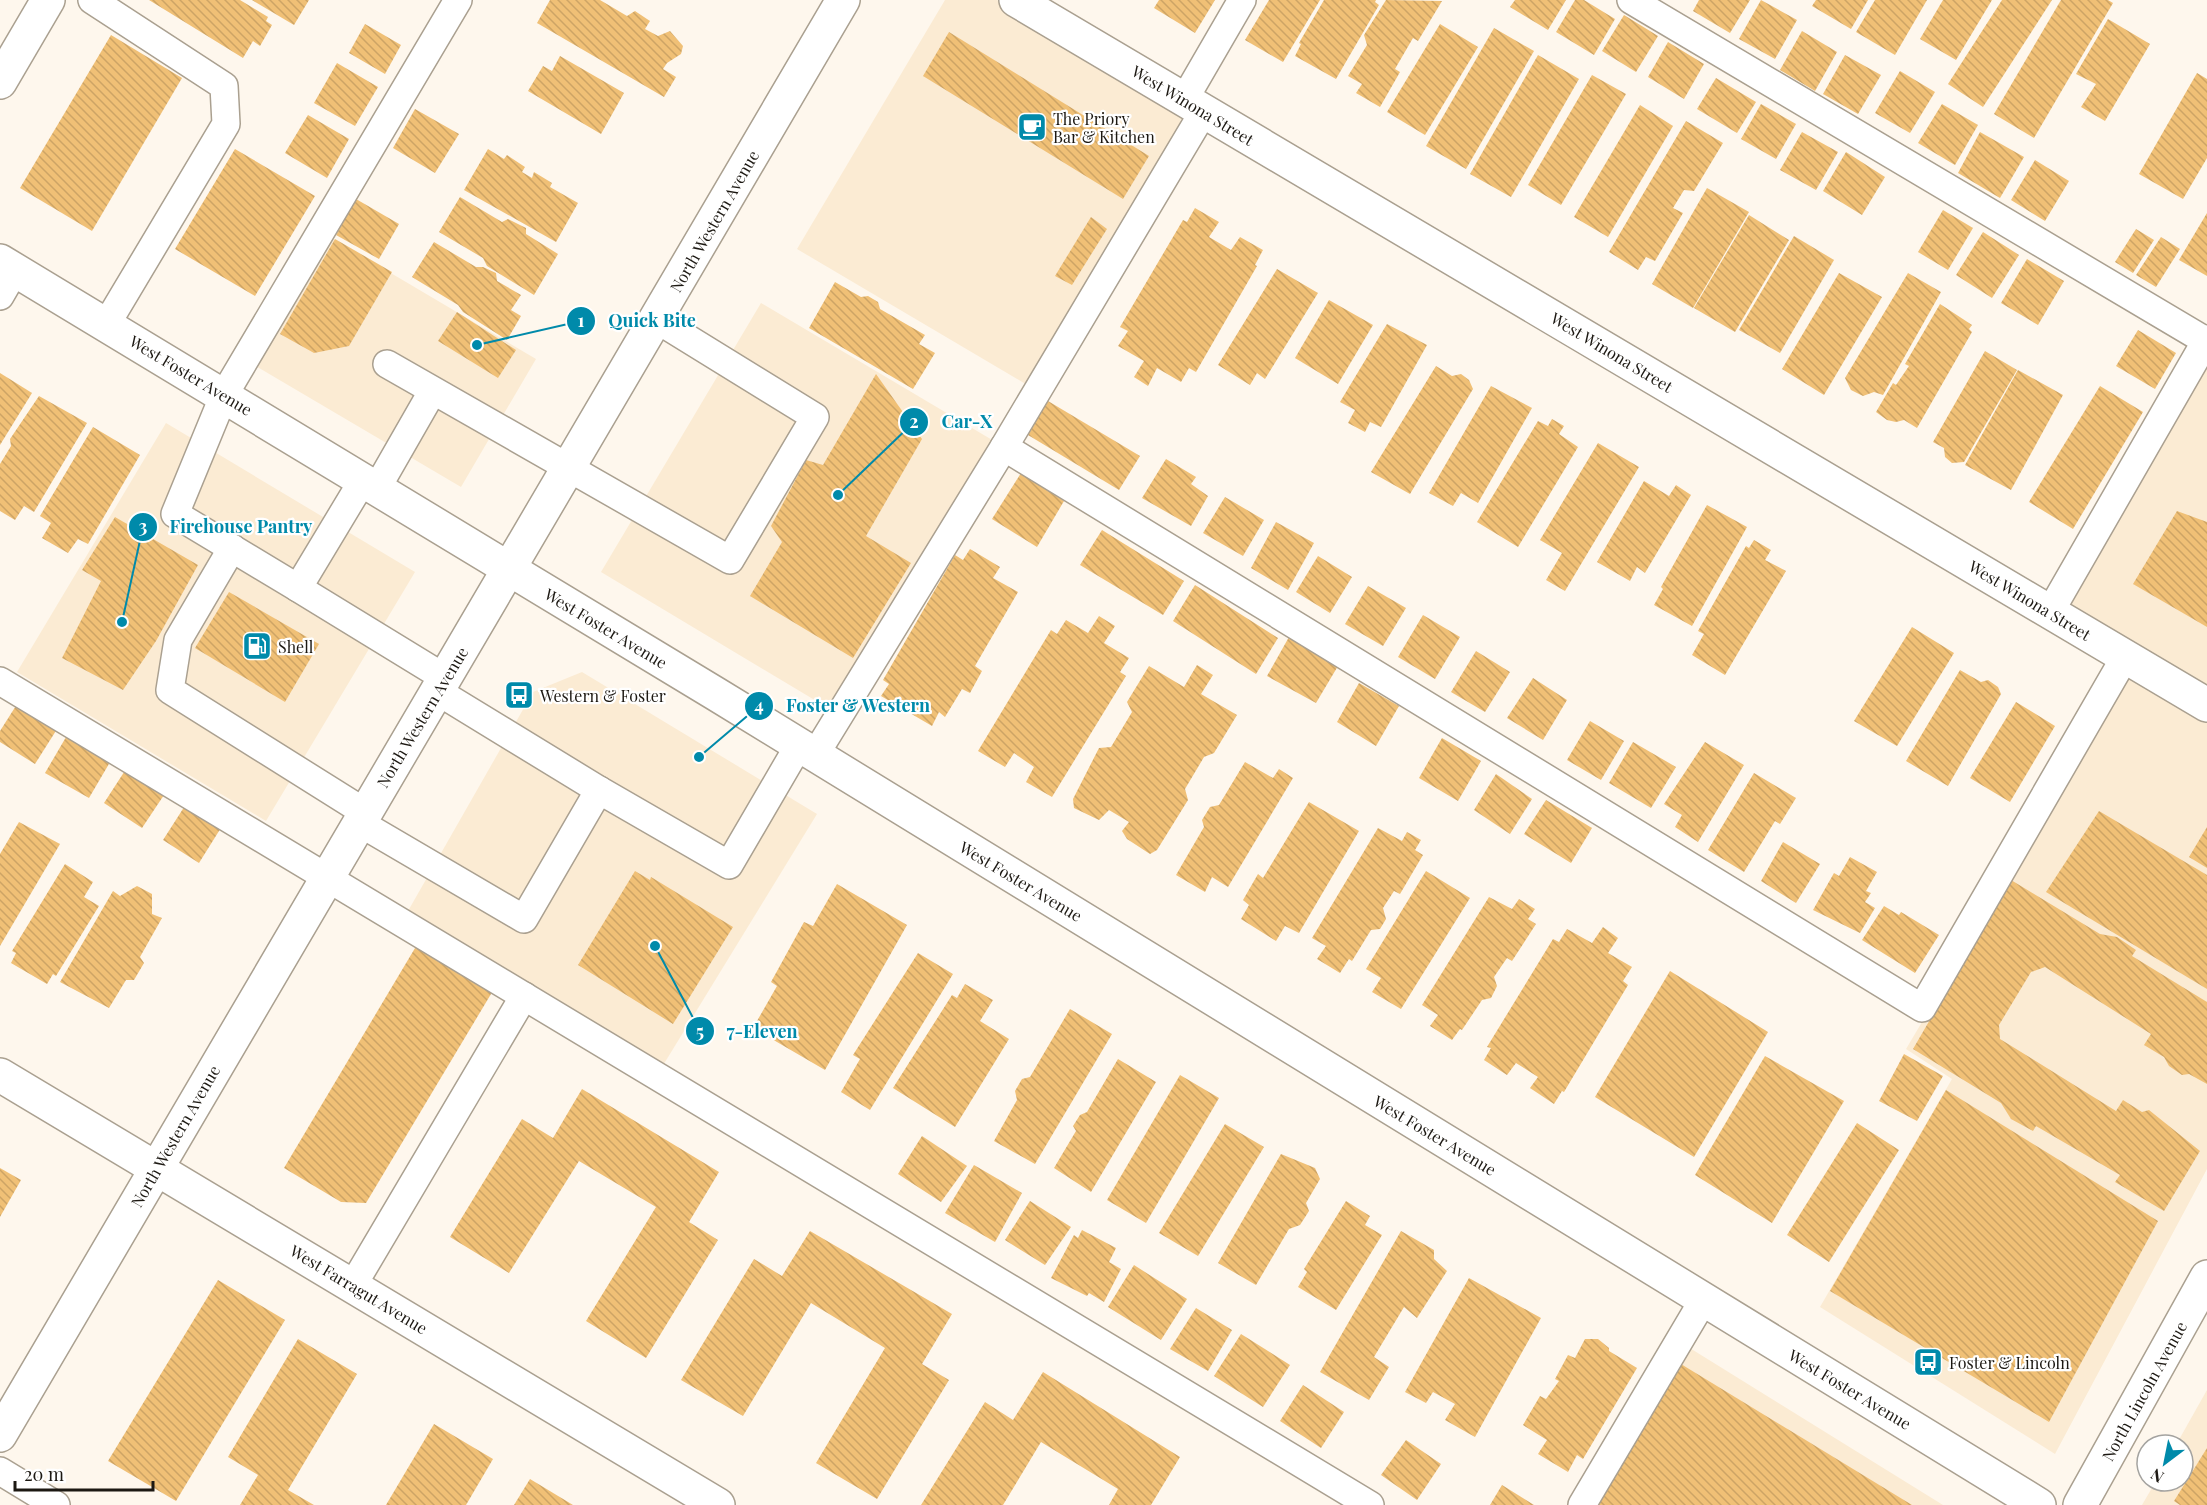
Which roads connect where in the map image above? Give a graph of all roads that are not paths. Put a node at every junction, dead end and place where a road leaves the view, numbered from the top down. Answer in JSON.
{"nodes":[{"id":1,"x":48,"y":0,"type":"edge"},
{"id":2,"x":92,"y":0,"type":"edge"},
{"id":3,"x":458,"y":0,"type":"edge"},
{"id":4,"x":843,"y":0,"type":"edge"},
{"id":5,"x":1016,"y":0,"type":"edge"},
{"id":6,"x":1242,"y":0,"type":"edge"},
{"id":7,"x":1631,"y":0,"type":"edge"},
{"id":8,"x":0,"y":82,"type":"edge"},
{"id":9,"x":1194,"y":105,"type":"junction"},
{"id":10,"x":5,"y":276,"type":"edge"},
{"id":11,"x":656,"y":319,"type":"junction"},
{"id":12,"x":106,"y":325,"type":"junction"},
{"id":13,"x":2206,"y":340,"type":"edge"},
{"id":14,"x":387,"y":364,"type":"dead end"},
{"id":15,"x":432,"y":392,"type":"junction"},
{"id":16,"x":224,"y":395,"type":"junction"},
{"id":17,"x":1004,"y":447,"type":"junction"},
{"id":18,"x":569,"y":468,"type":"junction"},
{"id":19,"x":370,"y":484,"type":"junction"},
{"id":20,"x":232,"y":548,"type":"junction"},
{"id":21,"x":509,"y":570,"type":"junction"},
{"id":22,"x":298,"y":588,"type":"junction"},
{"id":23,"x":2050,"y":612,"type":"junction"},
{"id":24,"x":2125,"y":657,"type":"junction"},
{"id":25,"x":0,"y":681,"type":"edge"},
{"id":26,"x":441,"y":684,"type":"junction"},
{"id":27,"x":2207,"y":705,"type":"edge"},
{"id":28,"x":807,"y":750,"type":"junction"},
{"id":29,"x":599,"y":790,"type":"junction"},
{"id":30,"x":363,"y":818,"type":"junction"},
{"id":31,"x":327,"y":878,"type":"junction"},
{"id":32,"x":524,"y":996,"type":"junction"},
{"id":33,"x":0,"y":1075,"type":"edge"},
{"id":34,"x":156,"y":1169,"type":"junction"},
{"id":35,"x":2207,"y":1276,"type":"edge"},
{"id":36,"x":353,"y":1285,"type":"junction"},
{"id":37,"x":1704,"y":1299,"type":"junction"},
{"id":38,"x":0,"y":1435,"type":"edge"},
{"id":39,"x":0,"y":1471,"type":"edge"},
{"id":40,"x":57,"y":1505,"type":"edge"},
{"id":41,"x":717,"y":1505,"type":"edge"},
{"id":42,"x":1370,"y":1505,"type":"edge"},
{"id":43,"x":1582,"y":1505,"type":"edge"},
{"id":44,"x":2039,"y":1505,"type":"edge"},
{"id":45,"x":2080,"y":1505,"type":"edge"}],
"edges":[{"from":1,"to":8,"type":"main road"},
{"from":2,"to":12,"type":"lane"},
{"from":3,"to":16,"type":"lane"},
{"from":4,"to":11,"type":"main road","name":"North Western Avenue"},
{"from":5,"to":9,"type":"main road","name":"West Winona Street"},
{"from":6,"to":9,"type":"lane"},
{"from":7,"to":13,"type":"lane"},
{"from":9,"to":17,"type":"lane"},
{"from":9,"to":23,"type":"main road","name":"West Winona Street"},
{"from":10,"to":12,"type":"main road","name":"West Foster Avenue"},
{"from":11,"to":18,"type":"main road","name":"North Western Avenue"},
{"from":11,"to":18,"type":"lane"},
{"from":12,"to":16,"type":"main road","name":"West Foster Avenue"},
{"from":13,"to":23,"type":"lane"},
{"from":14,"to":15,"type":"lane"},
{"from":15,"to":18,"type":"lane"},
{"from":15,"to":19,"type":"lane"},
{"from":16,"to":19,"type":"main road","name":"West Foster Avenue"},
{"from":16,"to":20,"type":"lane"},
{"from":17,"to":24,"type":"lane"},
{"from":17,"to":28,"type":"lane"},
{"from":18,"to":21,"type":"main road","name":"North Western Avenue"},
{"from":19,"to":21,"type":"main road","name":"West Foster Avenue"},
{"from":19,"to":22,"type":"lane"},
{"from":20,"to":22,"type":"lane"},
{"from":20,"to":30,"type":"lane"},
{"from":21,"to":26,"type":"main road","name":"North Western Avenue"},
{"from":21,"to":28,"type":"main road","name":"West Foster Avenue"},
{"from":22,"to":26,"type":"lane"},
{"from":23,"to":24,"type":"main road","name":"West Winona Street"},
{"from":24,"to":27,"type":"main road","name":"West Winona Street"},
{"from":25,"to":31,"type":"lane"},
{"from":26,"to":29,"type":"lane"},
{"from":26,"to":30,"type":"main road","name":"North Western Avenue"},
{"from":28,"to":29,"type":"lane"},
{"from":28,"to":37,"type":"main road","name":"West Foster Avenue"},
{"from":29,"to":30,"type":"lane"},
{"from":30,"to":31,"type":"main road","name":"North Western Avenue"},
{"from":31,"to":32,"type":"lane"},
{"from":31,"to":34,"type":"main road","name":"North Western Avenue"},
{"from":32,"to":36,"type":"lane"},
{"from":32,"to":42,"type":"lane"},
{"from":33,"to":34,"type":"main road","name":"West Farragut Avenue"},
{"from":34,"to":36,"type":"main road","name":"West Farragut Avenue"},
{"from":34,"to":38,"type":"main road","name":"North Western Avenue"},
{"from":35,"to":45,"type":"main road","name":"North Lincoln Avenue"},
{"from":36,"to":41,"type":"main road","name":"West Farragut Avenue"},
{"from":37,"to":43,"type":"lane"},
{"from":37,"to":44,"type":"main road","name":"West Foster Avenue"},
{"from":39,"to":40,"type":"lane"}]}
